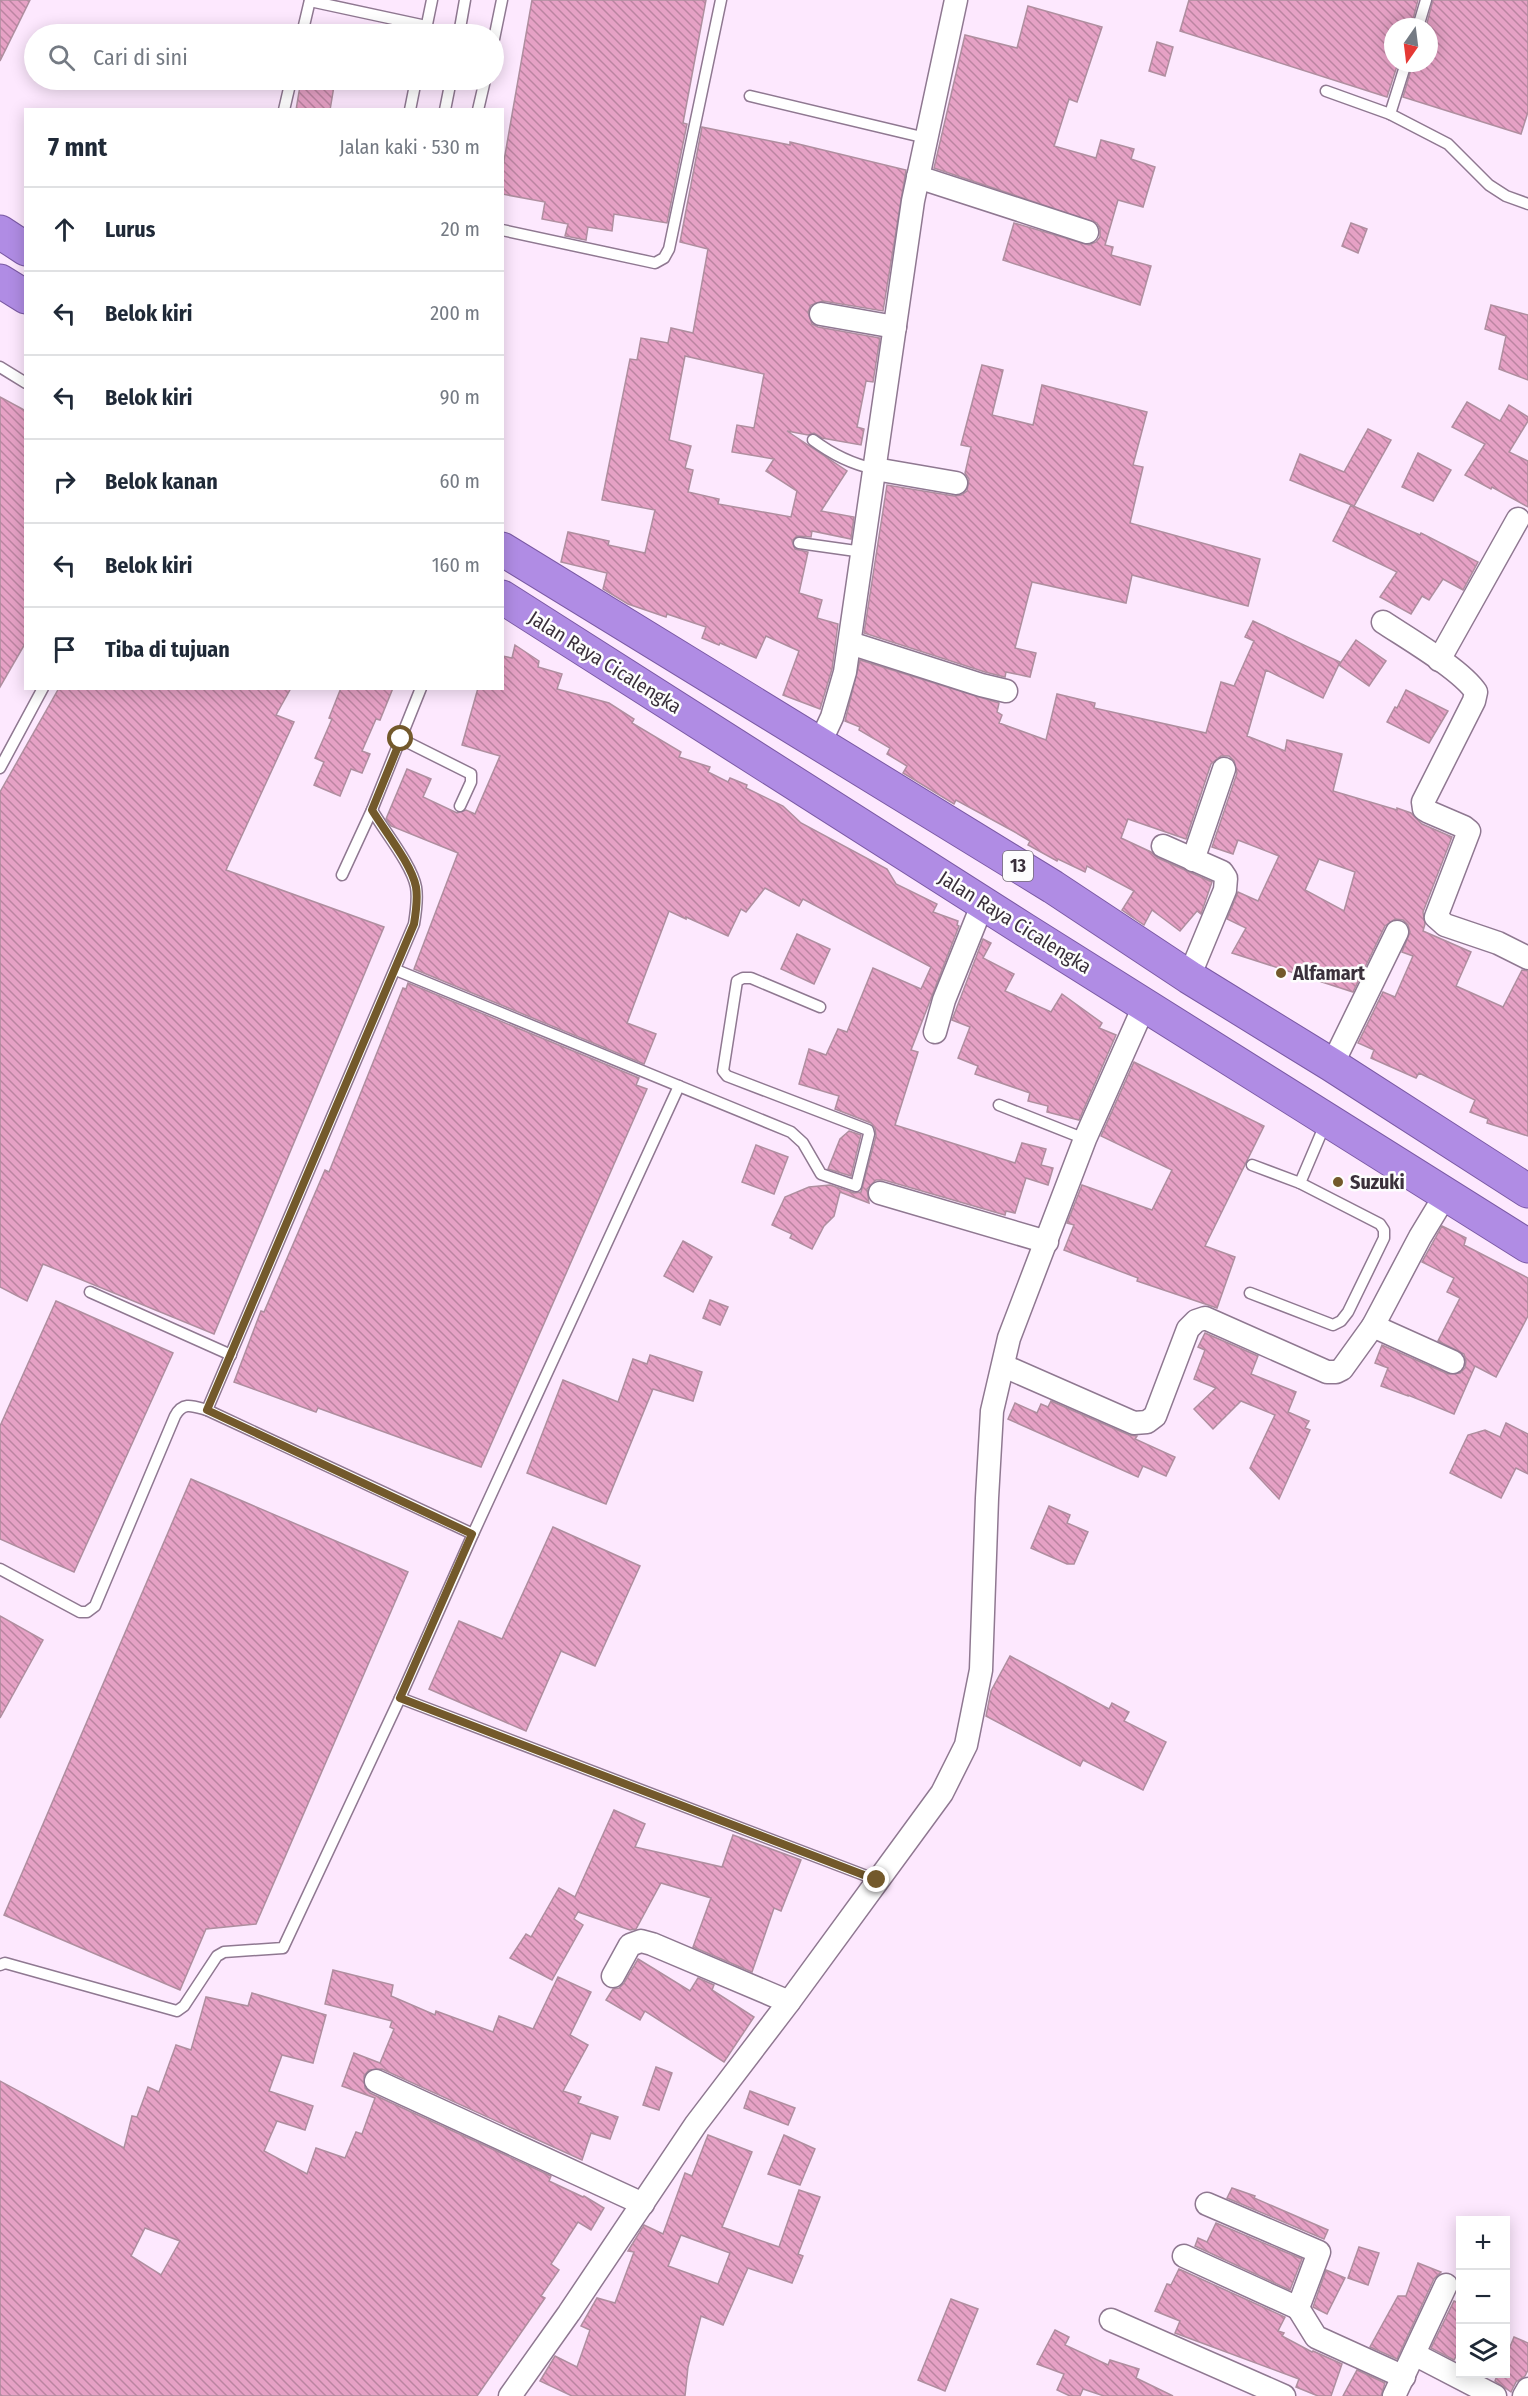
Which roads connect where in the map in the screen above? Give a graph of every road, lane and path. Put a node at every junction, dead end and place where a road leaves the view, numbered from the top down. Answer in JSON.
{"nodes":[{"id":1,"x":432,"y":0,"type":"edge"},
{"id":2,"x":465,"y":0,"type":"edge"},
{"id":3,"x":502,"y":0,"type":"edge"},
{"id":4,"x":721,"y":0,"type":"edge"},
{"id":5,"x":956,"y":0,"type":"edge"},
{"id":6,"x":1426,"y":0,"type":"edge"},
{"id":7,"x":310,"y":1,"type":"edge"},
{"id":8,"x":1421,"y":18,"type":"edge"},
{"id":9,"x":304,"y":24,"type":"edge"},
{"id":10,"x":402,"y":24,"type":"edge"},
{"id":11,"x":427,"y":24,"type":"edge"},
{"id":12,"x":461,"y":24,"type":"edge"},
{"id":13,"x":497,"y":24,"type":"edge"},
{"id":14,"x":1403,"y":72,"type":"edge"},
{"id":15,"x":289,"y":90,"type":"edge"},
{"id":16,"x":414,"y":90,"type":"edge"},
{"id":17,"x":449,"y":90,"type":"edge"},
{"id":18,"x":482,"y":90,"type":"edge"},
{"id":19,"x":1326,"y":92,"type":"dead end"},
{"id":20,"x":750,"y":96,"type":"dead end"},
{"id":21,"x":284,"y":108,"type":"edge"},
{"id":22,"x":410,"y":108,"type":"edge"},
{"id":23,"x":445,"y":108,"type":"edge"},
{"id":24,"x":478,"y":108,"type":"edge"},
{"id":25,"x":1390,"y":114,"type":"junction"},
{"id":26,"x":926,"y":138,"type":"junction"},
{"id":27,"x":918,"y":177,"type":"junction"},
{"id":28,"x":1528,"y":204,"type":"edge"},
{"id":29,"x":504,"y":230,"type":"edge"},
{"id":30,"x":0,"y":232,"type":"edge"},
{"id":31,"x":1087,"y":232,"type":"dead end"},
{"id":32,"x":24,"y":248,"type":"edge"},
{"id":33,"x":0,"y":281,"type":"edge"},
{"id":34,"x":24,"y":296,"type":"edge"},
{"id":35,"x":821,"y":314,"type":"dead end"},
{"id":36,"x":895,"y":327,"type":"junction"},
{"id":37,"x":0,"y":367,"type":"edge"},
{"id":38,"x":24,"y":382,"type":"edge"},
{"id":39,"x":813,"y":440,"type":"dead end"},
{"id":40,"x":875,"y":469,"type":"junction"},
{"id":41,"x":956,"y":483,"type":"dead end"},
{"id":42,"x":1518,"y":519,"type":"dead end"},
{"id":43,"x":799,"y":543,"type":"dead end"},
{"id":44,"x":504,"y":550,"type":"edge"},
{"id":45,"x":864,"y":553,"type":"junction"},
{"id":46,"x":504,"y":598,"type":"edge"},
{"id":47,"x":1383,"y":622,"type":"dead end"},
{"id":48,"x":850,"y":643,"type":"junction"},
{"id":49,"x":1439,"y":660,"type":"junction"},
{"id":50,"x":42,"y":690,"type":"edge"},
{"id":51,"x":420,"y":690,"type":"edge"},
{"id":52,"x":1006,"y":691,"type":"dead end"},
{"id":53,"x":401,"y":739,"type":"junction"},
{"id":54,"x":820,"y":742,"type":"junction"},
{"id":55,"x":0,"y":768,"type":"edge"},
{"id":56,"x":1224,"y":770,"type":"dead end"},
{"id":57,"x":460,"y":806,"type":"dead end"},
{"id":58,"x":372,"y":810,"type":"junction"},
{"id":59,"x":1163,"y":846,"type":"dead end"},
{"id":60,"x":1193,"y":860,"type":"junction"},
{"id":61,"x":342,"y":875,"type":"dead end"},
{"id":62,"x":1053,"y":887,"type":"junction"},
{"id":63,"x":983,"y":903,"type":"junction"},
{"id":64,"x":1025,"y":930,"type":"junction"},
{"id":65,"x":1397,"y":932,"type":"dead end"},
{"id":66,"x":1528,"y":958,"type":"edge"},
{"id":67,"x":396,"y":970,"type":"junction"},
{"id":68,"x":1189,"y":977,"type":"junction"},
{"id":69,"x":1145,"y":1004,"type":"junction"},
{"id":70,"x":820,"y":1007,"type":"dead end"},
{"id":71,"x":935,"y":1032,"type":"dead end"},
{"id":72,"x":1332,"y":1065,"type":"junction"},
{"id":73,"x":679,"y":1086,"type":"junction"},
{"id":74,"x":999,"y":1105,"type":"dead end"},
{"id":75,"x":1328,"y":1119,"type":"junction"},
{"id":76,"x":1085,"y":1139,"type":"junction"},
{"id":77,"x":1252,"y":1165,"type":"dead end"},
{"id":78,"x":1300,"y":1183,"type":"junction"},
{"id":79,"x":1528,"y":1191,"type":"edge"},
{"id":80,"x":880,"y":1193,"type":"dead end"},
{"id":81,"x":1446,"y":1194,"type":"junction"},
{"id":82,"x":1047,"y":1242,"type":"junction"},
{"id":83,"x":1528,"y":1246,"type":"edge"},
{"id":84,"x":90,"y":1292,"type":"dead end"},
{"id":85,"x":1250,"y":1293,"type":"dead end"},
{"id":86,"x":1373,"y":1326,"type":"junction"},
{"id":87,"x":231,"y":1355,"type":"junction"},
{"id":88,"x":1453,"y":1362,"type":"dead end"},
{"id":89,"x":1004,"y":1366,"type":"junction"},
{"id":90,"x":207,"y":1410,"type":"junction"},
{"id":91,"x":472,"y":1534,"type":"junction"},
{"id":92,"x":0,"y":1569,"type":"edge"},
{"id":93,"x":400,"y":1698,"type":"junction"},
{"id":94,"x":877,"y":1880,"type":"junction"},
{"id":95,"x":0,"y":1965,"type":"edge"},
{"id":96,"x":613,"y":1976,"type":"dead end"},
{"id":97,"x":789,"y":2002,"type":"junction"},
{"id":98,"x":376,"y":2081,"type":"dead end"},
{"id":99,"x":643,"y":2204,"type":"junction"},
{"id":100,"x":1208,"y":2204,"type":"dead end"},
{"id":101,"x":1184,"y":2256,"type":"dead end"},
{"id":102,"x":1446,"y":2285,"type":"dead end"},
{"id":103,"x":1298,"y":2308,"type":"junction"},
{"id":104,"x":1111,"y":2320,"type":"dead end"},
{"id":105,"x":1414,"y":2354,"type":"junction"},
{"id":106,"x":1399,"y":2386,"type":"edge"},
{"id":107,"x":1528,"y":2388,"type":"edge"},
{"id":108,"x":510,"y":2396,"type":"edge"},
{"id":109,"x":1284,"y":2396,"type":"edge"},
{"id":110,"x":1495,"y":2396,"type":"edge"},
{"id":111,"x":1524,"y":2396,"type":"edge"}],
"edges":[{"from":1,"to":11,"type":"lane"},
{"from":2,"to":12,"type":"lane"},
{"from":3,"to":13,"type":"lane"},
{"from":4,"to":29,"type":"lane"},
{"from":5,"to":26,"type":"street"},
{"from":6,"to":8,"type":"lane"},
{"from":7,"to":9,"type":"lane"},
{"from":7,"to":10,"type":"lane"},
{"from":14,"to":25,"type":"lane"},
{"from":15,"to":21,"type":"lane"},
{"from":16,"to":22,"type":"lane"},
{"from":17,"to":23,"type":"lane"},
{"from":18,"to":24,"type":"lane"},
{"from":19,"to":25,"type":"lane"},
{"from":20,"to":26,"type":"lane"},
{"from":25,"to":28,"type":"lane"},
{"from":26,"to":27,"type":"street"},
{"from":27,"to":31,"type":"street"},
{"from":27,"to":36,"type":"street"},
{"from":30,"to":32,"type":"highway"},
{"from":33,"to":34,"type":"highway"},
{"from":35,"to":36,"type":"street"},
{"from":36,"to":40,"type":"street"},
{"from":37,"to":38,"type":"lane"},
{"from":39,"to":40,"type":"lane"},
{"from":40,"to":41,"type":"street"},
{"from":40,"to":45,"type":"street"},
{"from":42,"to":49,"type":"street"},
{"from":43,"to":45,"type":"lane"},
{"from":44,"to":54,"type":"highway","number":"13"},
{"from":45,"to":48,"type":"street"},
{"from":46,"to":63,"type":"highway","name":"Jalan Raya Cicalengka","number":"13"},
{"from":47,"to":49,"type":"street"},
{"from":48,"to":52,"type":"street"},
{"from":48,"to":54,"type":"street"},
{"from":49,"to":66,"type":"street"},
{"from":50,"to":55,"type":"lane"},
{"from":51,"to":53,"type":"lane"},
{"from":53,"to":57,"type":"lane"},
{"from":53,"to":58,"type":"lane"},
{"from":54,"to":62,"type":"highway","number":"13"},
{"from":56,"to":60,"type":"street"},
{"from":58,"to":61,"type":"lane"},
{"from":58,"to":67,"type":"lane"},
{"from":59,"to":60,"type":"street"},
{"from":60,"to":68,"type":"street"},
{"from":62,"to":64,"type":"highway"},
{"from":62,"to":68,"type":"highway","number":"13"},
{"from":63,"to":64,"type":"highway","name":"Jalan Raya Cicalengka","number":"13"},
{"from":63,"to":71,"type":"street"},
{"from":64,"to":69,"type":"highway","name":"Jalan Raya Cicalengka","number":"13"},
{"from":65,"to":72,"type":"street"},
{"from":67,"to":73,"type":"lane"},
{"from":67,"to":87,"type":"lane"},
{"from":68,"to":72,"type":"highway","number":"13"},
{"from":69,"to":75,"type":"highway","name":"Jalan Raya Cicalengka","number":"13"},
{"from":69,"to":76,"type":"street"},
{"from":70,"to":73,"type":"lane"},
{"from":72,"to":79,"type":"highway","number":"13"},
{"from":73,"to":91,"type":"lane"},
{"from":74,"to":76,"type":"lane"},
{"from":75,"to":78,"type":"lane"},
{"from":75,"to":81,"type":"highway","name":"Jalan Raya Cicalengka","number":"13"},
{"from":76,"to":82,"type":"street"},
{"from":77,"to":78,"type":"lane"},
{"from":78,"to":85,"type":"lane"},
{"from":80,"to":82,"type":"street"},
{"from":81,"to":83,"type":"highway","name":"Jalan Raya Cicalengka","number":"13"},
{"from":81,"to":86,"type":"street"},
{"from":82,"to":89,"type":"street"},
{"from":84,"to":87,"type":"lane"},
{"from":86,"to":88,"type":"street"},
{"from":86,"to":89,"type":"street"},
{"from":87,"to":90,"type":"lane"},
{"from":89,"to":94,"type":"street"},
{"from":90,"to":91,"type":"lane"},
{"from":90,"to":92,"type":"lane"},
{"from":91,"to":93,"type":"lane"},
{"from":93,"to":94,"type":"lane"},
{"from":93,"to":95,"type":"lane"},
{"from":94,"to":97,"type":"street"},
{"from":96,"to":97,"type":"street"},
{"from":97,"to":99,"type":"street"},
{"from":98,"to":99,"type":"street"},
{"from":99,"to":108,"type":"street"},
{"from":100,"to":103,"type":"street"},
{"from":101,"to":103,"type":"street"},
{"from":102,"to":105,"type":"street"},
{"from":103,"to":106,"type":"street"},
{"from":104,"to":109,"type":"street"},
{"from":105,"to":106,"type":"street"},
{"from":105,"to":110,"type":"street"},
{"from":107,"to":111,"type":"street"}]}
